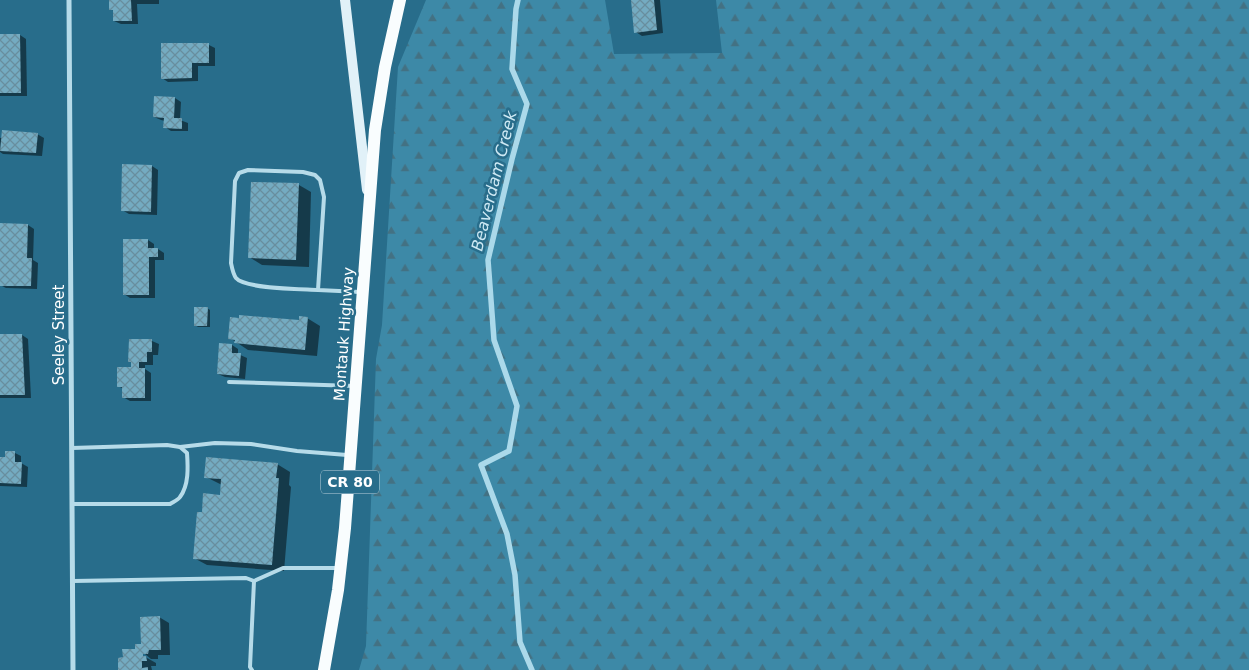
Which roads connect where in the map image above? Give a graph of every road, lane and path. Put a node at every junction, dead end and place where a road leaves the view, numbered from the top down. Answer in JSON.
{"nodes":[{"id":1,"x":69,"y":0,"type":"edge"},
{"id":2,"x":345,"y":0,"type":"edge"},
{"id":3,"x":400,"y":0,"type":"edge"},
{"id":4,"x":368,"y":209,"type":"junction"},
{"id":5,"x":318,"y":290,"type":"junction"},
{"id":6,"x":363,"y":293,"type":"junction"},
{"id":7,"x":229,"y":382,"type":"dead end"},
{"id":8,"x":357,"y":386,"type":"junction"},
{"id":9,"x":180,"y":447,"type":"junction"},
{"id":10,"x":72,"y":448,"type":"junction"},
{"id":11,"x":352,"y":455,"type":"junction"},
{"id":12,"x":72,"y":504,"type":"junction"},
{"id":13,"x":341,"y":568,"type":"junction"},
{"id":14,"x":73,"y":581,"type":"junction"},
{"id":15,"x":254,"y":581,"type":"junction"},
{"id":16,"x":73,"y":670,"type":"edge"},
{"id":17,"x":252,"y":670,"type":"edge"},
{"id":18,"x":324,"y":670,"type":"edge"}],
"edges":[{"from":1,"to":10,"type":"street","name":"Seeley Street"},
{"from":2,"to":4,"type":"main road"},
{"from":3,"to":4,"type":"main road","name":"Montauk Highway","number":"CR 80"},
{"from":4,"to":6,"type":"main road","name":"Montauk Highway","number":"CR 80"},
{"from":5,"to":5,"type":"lane"},
{"from":5,"to":6,"type":"lane"},
{"from":6,"to":8,"type":"main road","name":"Montauk Highway","number":"CR 80"},
{"from":7,"to":8,"type":"lane"},
{"from":8,"to":11,"type":"main road","name":"Montauk Highway","number":"CR 80"},
{"from":9,"to":10,"type":"lane"},
{"from":9,"to":11,"type":"lane"},
{"from":9,"to":12,"type":"lane"},
{"from":10,"to":12,"type":"street","name":"Seeley Street"},
{"from":11,"to":13,"type":"main road","name":"Montauk Highway","number":"CR 80"},
{"from":12,"to":14,"type":"street","name":"Seeley Street"},
{"from":13,"to":15,"type":"lane"},
{"from":13,"to":18,"type":"main road","name":"Montauk Highway","number":"CR 80"},
{"from":14,"to":15,"type":"lane"},
{"from":14,"to":16,"type":"street","name":"Seeley Street"},
{"from":15,"to":17,"type":"lane"}]}
